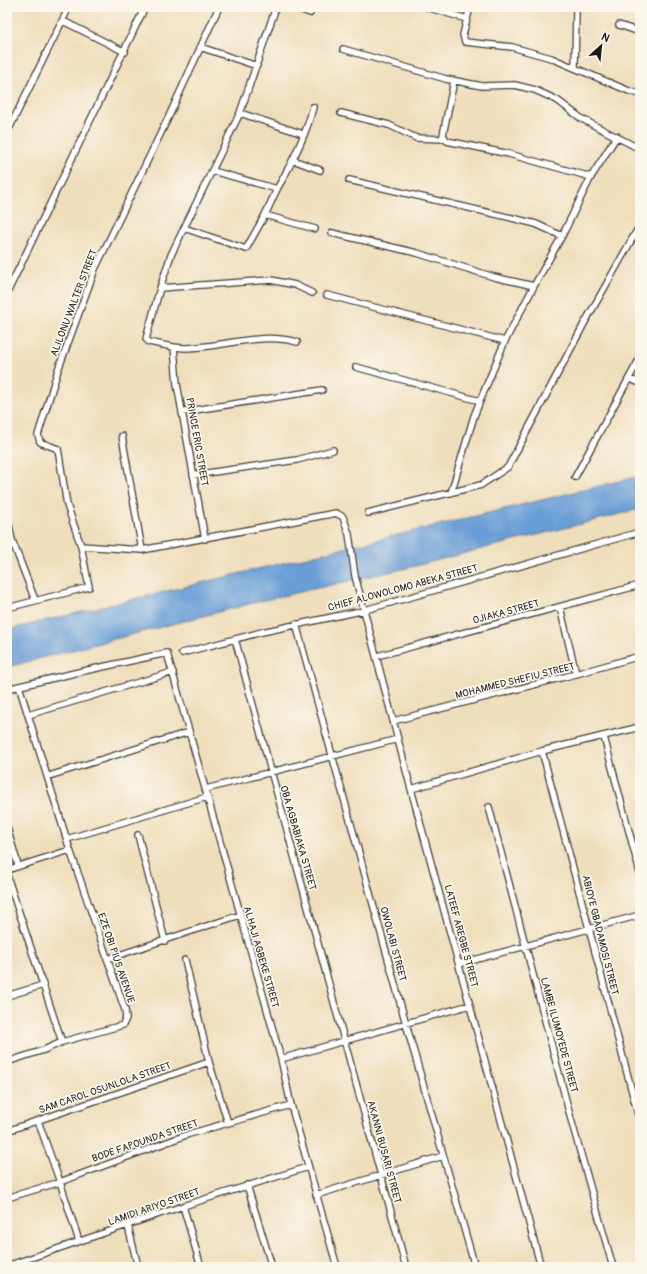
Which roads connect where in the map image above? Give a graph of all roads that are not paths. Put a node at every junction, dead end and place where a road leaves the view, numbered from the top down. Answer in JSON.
{"nodes":[{"id":1,"x":69,"y":7,"type":"edge"},
{"id":2,"x":146,"y":7,"type":"edge"},
{"id":3,"x":219,"y":7,"type":"edge"},
{"id":4,"x":276,"y":7,"type":"edge"},
{"id":5,"x":294,"y":7,"type":"edge"},
{"id":6,"x":426,"y":7,"type":"edge"},
{"id":7,"x":470,"y":7,"type":"edge"},
{"id":8,"x":576,"y":7,"type":"edge"},
{"id":9,"x":310,"y":13,"type":"dead end"},
{"id":10,"x":467,"y":19,"type":"junction"},
{"id":11,"x":63,"y":21,"type":"junction"},
{"id":12,"x":619,"y":25,"type":"dead end"},
{"id":13,"x":640,"y":32,"type":"edge"},
{"id":14,"x":200,"y":47,"type":"junction"},
{"id":15,"x":343,"y":49,"type":"dead end"},
{"id":16,"x":125,"y":52,"type":"junction"},
{"id":17,"x":257,"y":66,"type":"junction"},
{"id":18,"x":575,"y":68,"type":"junction"},
{"id":19,"x":454,"y":81,"type":"junction"},
{"id":20,"x":640,"y":94,"type":"edge"},
{"id":21,"x":313,"y":107,"type":"dead end"},
{"id":22,"x":240,"y":113,"type":"junction"},
{"id":23,"x":341,"y":113,"type":"dead end"},
{"id":24,"x":7,"y":133,"type":"edge"},
{"id":25,"x":303,"y":134,"type":"junction"},
{"id":26,"x":618,"y":136,"type":"junction"},
{"id":27,"x":444,"y":139,"type":"junction"},
{"id":28,"x":640,"y":149,"type":"edge"},
{"id":29,"x":293,"y":160,"type":"junction"},
{"id":30,"x":320,"y":170,"type":"dead end"},
{"id":31,"x":213,"y":171,"type":"junction"},
{"id":32,"x":591,"y":177,"type":"junction"},
{"id":33,"x":349,"y":180,"type":"dead end"},
{"id":34,"x":277,"y":189,"type":"junction"},
{"id":35,"x":265,"y":215,"type":"junction"},
{"id":36,"x":640,"y":225,"type":"edge"},
{"id":37,"x":184,"y":228,"type":"junction"},
{"id":38,"x":315,"y":229,"type":"dead end"},
{"id":39,"x":332,"y":233,"type":"dead end"},
{"id":40,"x":562,"y":236,"type":"junction"},
{"id":41,"x":534,"y":286,"type":"junction"},
{"id":42,"x":160,"y":288,"type":"junction"},
{"id":43,"x":7,"y":293,"type":"edge"},
{"id":44,"x":312,"y":293,"type":"dead end"},
{"id":45,"x":327,"y":296,"type":"dead end"},
{"id":46,"x":505,"y":341,"type":"junction"},
{"id":47,"x":297,"y":342,"type":"dead end"},
{"id":48,"x":174,"y":347,"type":"junction"},
{"id":49,"x":640,"y":358,"type":"edge"},
{"id":50,"x":356,"y":367,"type":"dead end"},
{"id":51,"x":630,"y":379,"type":"junction"},
{"id":52,"x":640,"y":383,"type":"edge"},
{"id":53,"x":322,"y":390,"type":"dead end"},
{"id":54,"x":480,"y":401,"type":"junction"},
{"id":55,"x":182,"y":412,"type":"junction"},
{"id":56,"x":122,"y":436,"type":"dead end"},
{"id":57,"x":333,"y":450,"type":"dead end"},
{"id":58,"x":193,"y":475,"type":"junction"},
{"id":59,"x":575,"y":477,"type":"dead end"},
{"id":60,"x":450,"y":493,"type":"junction"},
{"id":61,"x":368,"y":513,"type":"dead end"},
{"id":62,"x":7,"y":515,"type":"edge"},
{"id":63,"x":640,"y":532,"type":"edge"},
{"id":64,"x":205,"y":539,"type":"junction"},
{"id":65,"x":81,"y":546,"type":"junction"},
{"id":66,"x":142,"y":550,"type":"junction"},
{"id":67,"x":640,"y":584,"type":"edge"},
{"id":68,"x":35,"y":600,"type":"junction"},
{"id":69,"x":560,"y":607,"type":"junction"},
{"id":70,"x":7,"y":608,"type":"edge"},
{"id":71,"x":365,"y":610,"type":"junction"},
{"id":72,"x":296,"y":624,"type":"junction"},
{"id":73,"x":235,"y":639,"type":"junction"},
{"id":74,"x":182,"y":653,"type":"dead end"},
{"id":75,"x":377,"y":656,"type":"junction"},
{"id":76,"x":640,"y":656,"type":"edge"},
{"id":77,"x":173,"y":672,"type":"junction"},
{"id":78,"x":576,"y":674,"type":"junction"},
{"id":79,"x":19,"y":686,"type":"junction"},
{"id":80,"x":7,"y":689,"type":"edge"},
{"id":81,"x":28,"y":715,"type":"junction"},
{"id":82,"x":393,"y":721,"type":"junction"},
{"id":83,"x":640,"y":727,"type":"edge"},
{"id":84,"x":189,"y":732,"type":"junction"},
{"id":85,"x":604,"y":737,"type":"junction"},
{"id":86,"x":398,"y":739,"type":"junction"},
{"id":87,"x":542,"y":751,"type":"junction"},
{"id":88,"x":332,"y":755,"type":"junction"},
{"id":89,"x":270,"y":771,"type":"junction"},
{"id":90,"x":49,"y":776,"type":"junction"},
{"id":91,"x":206,"y":789,"type":"junction"},
{"id":92,"x":411,"y":789,"type":"junction"},
{"id":93,"x":207,"y":797,"type":"junction"},
{"id":94,"x":489,"y":807,"type":"dead end"},
{"id":95,"x":7,"y":828,"type":"edge"},
{"id":96,"x":138,"y":835,"type":"dead end"},
{"id":97,"x":67,"y":839,"type":"junction"},
{"id":98,"x":70,"y":850,"type":"junction"},
{"id":99,"x":18,"y":865,"type":"junction"},
{"id":100,"x":7,"y":870,"type":"edge"},
{"id":101,"x":640,"y":873,"type":"edge"},
{"id":102,"x":7,"y":876,"type":"edge"},
{"id":103,"x":240,"y":915,"type":"junction"},
{"id":104,"x":640,"y":915,"type":"edge"},
{"id":105,"x":590,"y":929,"type":"junction"},
{"id":106,"x":165,"y":941,"type":"junction"},
{"id":107,"x":526,"y":946,"type":"junction"},
{"id":108,"x":107,"y":959,"type":"junction"},
{"id":109,"x":185,"y":960,"type":"dead end"},
{"id":110,"x":459,"y":964,"type":"junction"},
{"id":111,"x":43,"y":985,"type":"junction"},
{"id":112,"x":7,"y":996,"type":"edge"},
{"id":113,"x":470,"y":1005,"type":"junction"},
{"id":114,"x":406,"y":1024,"type":"junction"},
{"id":115,"x":345,"y":1041,"type":"junction"},
{"id":116,"x":62,"y":1042,"type":"junction"},
{"id":117,"x":281,"y":1058,"type":"junction"},
{"id":118,"x":7,"y":1062,"type":"edge"},
{"id":119,"x":209,"y":1062,"type":"junction"},
{"id":120,"x":291,"y":1105,"type":"junction"},
{"id":121,"x":38,"y":1121,"type":"junction"},
{"id":122,"x":640,"y":1122,"type":"edge"},
{"id":123,"x":228,"y":1123,"type":"junction"},
{"id":124,"x":7,"y":1131,"type":"edge"},
{"id":125,"x":443,"y":1156,"type":"junction"},
{"id":126,"x":308,"y":1166,"type":"junction"},
{"id":127,"x":381,"y":1176,"type":"junction"},
{"id":128,"x":60,"y":1182,"type":"junction"},
{"id":129,"x":247,"y":1185,"type":"junction"},
{"id":130,"x":316,"y":1195,"type":"junction"},
{"id":131,"x":7,"y":1198,"type":"edge"},
{"id":132,"x":183,"y":1206,"type":"junction"},
{"id":133,"x":128,"y":1226,"type":"junction"},
{"id":134,"x":79,"y":1241,"type":"junction"},
{"id":135,"x":7,"y":1266,"type":"edge"},
{"id":136,"x":138,"y":1267,"type":"edge"},
{"id":137,"x":201,"y":1267,"type":"edge"},
{"id":138,"x":272,"y":1267,"type":"edge"},
{"id":139,"x":337,"y":1267,"type":"edge"},
{"id":140,"x":406,"y":1267,"type":"edge"},
{"id":141,"x":475,"y":1267,"type":"edge"},
{"id":142,"x":541,"y":1267,"type":"edge"},
{"id":143,"x":613,"y":1267,"type":"edge"}],
"edges":[{"from":1,"to":11,"type":"street"},
{"from":2,"to":16,"type":"street"},
{"from":3,"to":14,"type":"street","name":"ALILONU WALTER STREET"},
{"from":4,"to":17,"type":"street"},
{"from":5,"to":9,"type":"street"},
{"from":6,"to":10,"type":"street"},
{"from":7,"to":10,"type":"street"},
{"from":8,"to":18,"type":"street"},
{"from":10,"to":18,"type":"street"},
{"from":11,"to":16,"type":"street"},
{"from":11,"to":24,"type":"street"},
{"from":12,"to":13,"type":"street"},
{"from":14,"to":17,"type":"street"},
{"from":14,"to":65,"type":"street","name":"ALILONU WALTER STREET"},
{"from":15,"to":19,"type":"street"},
{"from":16,"to":43,"type":"street"},
{"from":17,"to":22,"type":"street"},
{"from":18,"to":20,"type":"street"},
{"from":19,"to":26,"type":"street"},
{"from":19,"to":27,"type":"street"},
{"from":21,"to":25,"type":"street"},
{"from":22,"to":25,"type":"street"},
{"from":22,"to":31,"type":"street"},
{"from":23,"to":27,"type":"street"},
{"from":25,"to":29,"type":"street"},
{"from":26,"to":28,"type":"street"},
{"from":26,"to":32,"type":"street"},
{"from":27,"to":32,"type":"street"},
{"from":29,"to":30,"type":"street"},
{"from":29,"to":34,"type":"street"},
{"from":31,"to":34,"type":"street"},
{"from":31,"to":37,"type":"street"},
{"from":32,"to":40,"type":"street"},
{"from":33,"to":40,"type":"street"},
{"from":34,"to":35,"type":"street"},
{"from":35,"to":37,"type":"street"},
{"from":35,"to":38,"type":"street"},
{"from":36,"to":60,"type":"street"},
{"from":37,"to":42,"type":"street"},
{"from":39,"to":41,"type":"street"},
{"from":40,"to":41,"type":"street"},
{"from":41,"to":46,"type":"street"},
{"from":42,"to":44,"type":"street"},
{"from":42,"to":48,"type":"street"},
{"from":45,"to":46,"type":"street"},
{"from":46,"to":54,"type":"street"},
{"from":47,"to":48,"type":"street"},
{"from":48,"to":55,"type":"street","name":"PRINCE ERIC STREET"},
{"from":49,"to":51,"type":"street"},
{"from":50,"to":54,"type":"street"},
{"from":51,"to":52,"type":"street"},
{"from":51,"to":59,"type":"street"},
{"from":53,"to":55,"type":"street"},
{"from":54,"to":60,"type":"street"},
{"from":55,"to":58,"type":"street","name":"PRINCE ERIC STREET"},
{"from":56,"to":66,"type":"street"},
{"from":57,"to":58,"type":"street"},
{"from":58,"to":64,"type":"street","name":"PRINCE ERIC STREET"},
{"from":60,"to":61,"type":"street"},
{"from":62,"to":68,"type":"street"},
{"from":63,"to":71,"type":"street","name":"CHIEF ALOWOLOMO ABEKA STREET"},
{"from":64,"to":66,"type":"street","name":"LATEEF AREGBE STREET"},
{"from":64,"to":71,"type":"street","name":"LATEEF AREGBE STREET"},
{"from":65,"to":66,"type":"street","name":"LATEEF AREGBE STREET"},
{"from":65,"to":68,"type":"street","name":"ALILONU WALTER STREET"},
{"from":67,"to":69,"type":"street","name":"OJIAKA STREET"},
{"from":68,"to":70,"type":"street"},
{"from":69,"to":75,"type":"street","name":"OJIAKA STREET"},
{"from":69,"to":78,"type":"street"},
{"from":71,"to":72,"type":"street","name":"CHIEF ALOWOLOMO ABEKA STREET"},
{"from":71,"to":75,"type":"street","name":"LATEEF AREGBE STREET"},
{"from":72,"to":73,"type":"street","name":"CHIEF ALOWOLOMO ABEKA STREET"},
{"from":72,"to":88,"type":"street","name":"OWOLABI STREET"},
{"from":73,"to":74,"type":"street","name":"CHIEF ALOWOLOMO ABEKA STREET"},
{"from":73,"to":89,"type":"street","name":"OBA AGBABIAKA STREET"},
{"from":75,"to":82,"type":"street","name":"LATEEF AREGBE STREET"},
{"from":76,"to":78,"type":"street","name":"MOHAMMED SHEFIU STREET"},
{"from":77,"to":79,"type":"street","name":"ALHAJI AGBEKE STREET"},
{"from":77,"to":81,"type":"street"},
{"from":77,"to":84,"type":"street","name":"ALHAJI AGBEKE STREET"},
{"from":78,"to":82,"type":"street","name":"MOHAMMED SHEFIU STREET"},
{"from":79,"to":80,"type":"street"},
{"from":79,"to":81,"type":"street","name":"EZE OBI PIUS AVENUE"},
{"from":81,"to":90,"type":"street","name":"EZE OBI PIUS AVENUE"},
{"from":82,"to":86,"type":"street","name":"LATEEF AREGBE STREET"},
{"from":83,"to":85,"type":"street"},
{"from":84,"to":90,"type":"street"},
{"from":84,"to":91,"type":"street","name":"ALHAJI AGBEKE STREET"},
{"from":85,"to":87,"type":"street"},
{"from":85,"to":101,"type":"street"},
{"from":86,"to":88,"type":"street"},
{"from":86,"to":92,"type":"street","name":"LATEEF AREGBE STREET"},
{"from":87,"to":92,"type":"street"},
{"from":87,"to":105,"type":"street","name":"ABIOYE GBADAMOSI STREET"},
{"from":88,"to":89,"type":"street"},
{"from":88,"to":114,"type":"street","name":"OWOLABI STREET"},
{"from":89,"to":91,"type":"street"},
{"from":89,"to":115,"type":"street","name":"OBA AGBABIAKA STREET"},
{"from":90,"to":97,"type":"street","name":"EZE OBI PIUS AVENUE"},
{"from":91,"to":93,"type":"street","name":"ALHAJI AGBEKE STREET"},
{"from":92,"to":110,"type":"street","name":"LATEEF AREGBE STREET"},
{"from":93,"to":97,"type":"street"},
{"from":93,"to":103,"type":"street","name":"ALHAJI AGBEKE STREET"},
{"from":94,"to":107,"type":"street","name":"LAMBE ILUMOYEDE STREET"},
{"from":95,"to":99,"type":"street"},
{"from":96,"to":106,"type":"street"},
{"from":97,"to":98,"type":"street","name":"EZE OBI PIUS AVENUE"},
{"from":98,"to":99,"type":"street"},
{"from":98,"to":108,"type":"street","name":"EZE OBI PIUS AVENUE"},
{"from":99,"to":100,"type":"street"},
{"from":102,"to":111,"type":"street"},
{"from":103,"to":106,"type":"street"},
{"from":103,"to":117,"type":"street","name":"ALHAJI AGBEKE STREET"},
{"from":104,"to":105,"type":"street"},
{"from":105,"to":107,"type":"street"},
{"from":105,"to":122,"type":"street","name":"ABIOYE GBADAMOSI STREET"},
{"from":106,"to":108,"type":"street"},
{"from":107,"to":110,"type":"street"},
{"from":107,"to":143,"type":"street","name":"LAMBE ILUMOYEDE STREET"},
{"from":108,"to":116,"type":"street","name":"EZE OBI PIUS AVENUE"},
{"from":109,"to":119,"type":"street"},
{"from":110,"to":113,"type":"street","name":"LATEEF AREGBE STREET"},
{"from":111,"to":112,"type":"street"},
{"from":111,"to":116,"type":"street"},
{"from":113,"to":114,"type":"street"},
{"from":113,"to":142,"type":"street","name":"LATEEF AREGBE STREET"},
{"from":114,"to":115,"type":"street"},
{"from":114,"to":125,"type":"street","name":"OWOLABI STREET"},
{"from":115,"to":117,"type":"street"},
{"from":115,"to":127,"type":"street","name":"AKANNI BUSARI STREET"},
{"from":116,"to":118,"type":"street","name":"EZE OBI PIUS AVENUE"},
{"from":117,"to":120,"type":"street","name":"ALHAJI AGBEKE STREET"},
{"from":119,"to":121,"type":"street","name":"SAM CAROL OSUNLOLA STREET"},
{"from":119,"to":123,"type":"street"},
{"from":120,"to":123,"type":"street","name":"BODE FAPOUNDA STREET"},
{"from":120,"to":126,"type":"street","name":"ALHAJI AGBEKE STREET"},
{"from":121,"to":124,"type":"street","name":"SAM CAROL OSUNLOLA STREET"},
{"from":121,"to":128,"type":"street"},
{"from":123,"to":128,"type":"street","name":"BODE FAPOUNDA STREET"},
{"from":125,"to":127,"type":"street"},
{"from":125,"to":141,"type":"street","name":"OWOLABI STREET"},
{"from":126,"to":129,"type":"street","name":"LAMIDI ARIYO STREET"},
{"from":126,"to":130,"type":"street","name":"ALHAJI AGBEKE STREET"},
{"from":127,"to":130,"type":"street"},
{"from":127,"to":140,"type":"street","name":"AKANNI BUSARI STREET"},
{"from":128,"to":131,"type":"street","name":"BODE FAPOUNDA STREET"},
{"from":128,"to":134,"type":"street"},
{"from":129,"to":132,"type":"street","name":"LAMIDI ARIYO STREET"},
{"from":129,"to":138,"type":"street"},
{"from":130,"to":139,"type":"street","name":"ALHAJI AGBEKE STREET"},
{"from":132,"to":133,"type":"street","name":"LAMIDI ARIYO STREET"},
{"from":132,"to":137,"type":"street"},
{"from":133,"to":134,"type":"street","name":"LAMIDI ARIYO STREET"},
{"from":133,"to":136,"type":"street"},
{"from":134,"to":135,"type":"street","name":"LAMIDI ARIYO STREET"}]}
